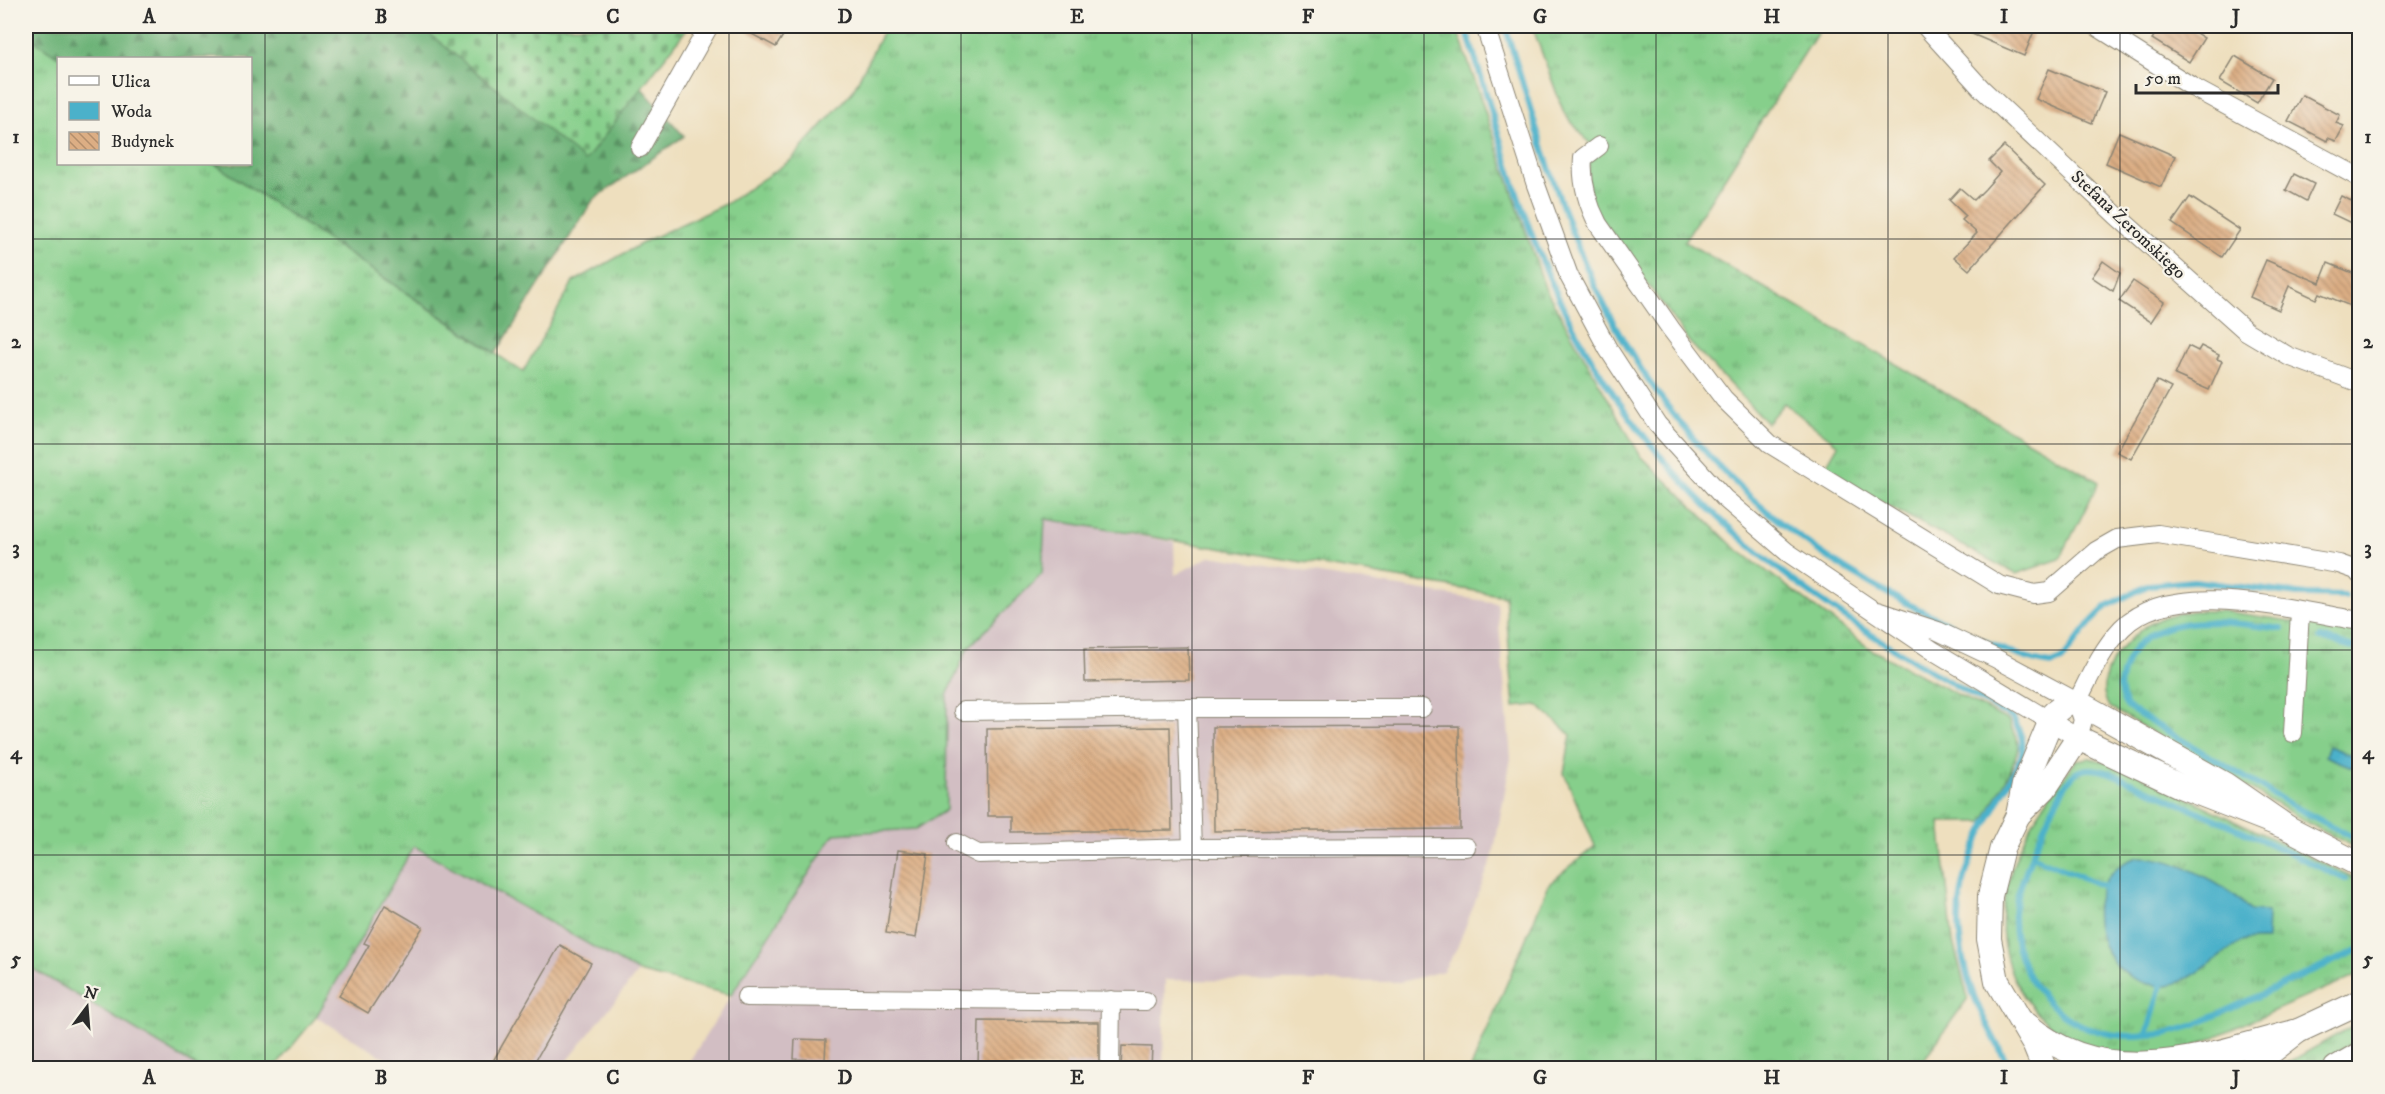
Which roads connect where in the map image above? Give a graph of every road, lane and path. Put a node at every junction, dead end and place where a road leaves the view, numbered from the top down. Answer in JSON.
{"nodes":[{"id":1,"x":709,"y":26,"type":"edge"},
{"id":2,"x":1485,"y":26,"type":"edge"},
{"id":3,"x":1925,"y":26,"type":"edge"},
{"id":4,"x":2096,"y":26,"type":"edge"},
{"id":5,"x":1599,"y":146,"type":"dead end"},
{"id":6,"x":640,"y":148,"type":"dead end"},
{"id":7,"x":2360,"y":178,"type":"edge"},
{"id":8,"x":2360,"y":383,"type":"edge"},
{"id":9,"x":2360,"y":575,"type":"edge"},
{"id":10,"x":1877,"y":611,"type":"junction"},
{"id":11,"x":2300,"y":612,"type":"junction"},
{"id":12,"x":2360,"y":621,"type":"edge"},
{"id":13,"x":2077,"y":702,"type":"junction"},
{"id":14,"x":1187,"y":708,"type":"junction"},
{"id":15,"x":1422,"y":708,"type":"dead end"},
{"id":16,"x":963,"y":711,"type":"dead end"},
{"id":17,"x":2050,"y":721,"type":"junction"},
{"id":18,"x":2293,"y":733,"type":"dead end"},
{"id":19,"x":2078,"y":738,"type":"junction"},
{"id":20,"x":2018,"y":815,"type":"junction"},
{"id":21,"x":2288,"y":828,"type":"junction"},
{"id":22,"x":957,"y":843,"type":"dead end"},
{"id":23,"x":1467,"y":847,"type":"dead end"},
{"id":24,"x":1192,"y":848,"type":"junction"},
{"id":25,"x":2360,"y":865,"type":"edge"},
{"id":26,"x":746,"y":997,"type":"dead end"},
{"id":27,"x":1111,"y":1000,"type":"junction"},
{"id":28,"x":1146,"y":1000,"type":"dead end"},
{"id":29,"x":2360,"y":1002,"type":"edge"},
{"id":30,"x":2017,"y":1017,"type":"junction"},
{"id":31,"x":2298,"y":1031,"type":"junction"},
{"id":32,"x":2360,"y":1054,"type":"edge"},
{"id":33,"x":1110,"y":1068,"type":"edge"},
{"id":34,"x":2044,"y":1068,"type":"edge"},
{"id":35,"x":2250,"y":1068,"type":"edge"},
{"id":36,"x":2336,"y":1068,"type":"edge"}],
"edges":[{"from":1,"to":6,"type":"street"},
{"from":2,"to":10,"type":"street"},
{"from":3,"to":8,"type":"street","name":"Stefana Żeromskiego"},
{"from":4,"to":7,"type":"street"},
{"from":5,"to":9,"type":"street"},
{"from":10,"to":13,"type":"street"},
{"from":10,"to":17,"type":"street"},
{"from":11,"to":12,"type":"street"},
{"from":11,"to":13,"type":"street"},
{"from":11,"to":18,"type":"street"},
{"from":13,"to":17,"type":"main road"},
{"from":13,"to":19,"type":"street"},
{"from":13,"to":21,"type":"main road"},
{"from":14,"to":15,"type":"street"},
{"from":14,"to":16,"type":"street"},
{"from":14,"to":24,"type":"street"},
{"from":17,"to":19,"type":"street"},
{"from":17,"to":20,"type":"main road"},
{"from":19,"to":20,"type":"main road"},
{"from":19,"to":21,"type":"main road"},
{"from":20,"to":30,"type":"main road"},
{"from":21,"to":25,"type":"main road"},
{"from":22,"to":24,"type":"street"},
{"from":23,"to":24,"type":"street"},
{"from":26,"to":27,"type":"street"},
{"from":27,"to":28,"type":"street"},
{"from":27,"to":33,"type":"street"},
{"from":29,"to":31,"type":"main road"},
{"from":30,"to":31,"type":"main road"},
{"from":30,"to":34,"type":"main road"},
{"from":31,"to":35,"type":"main road"},
{"from":32,"to":36,"type":"main road"}]}
